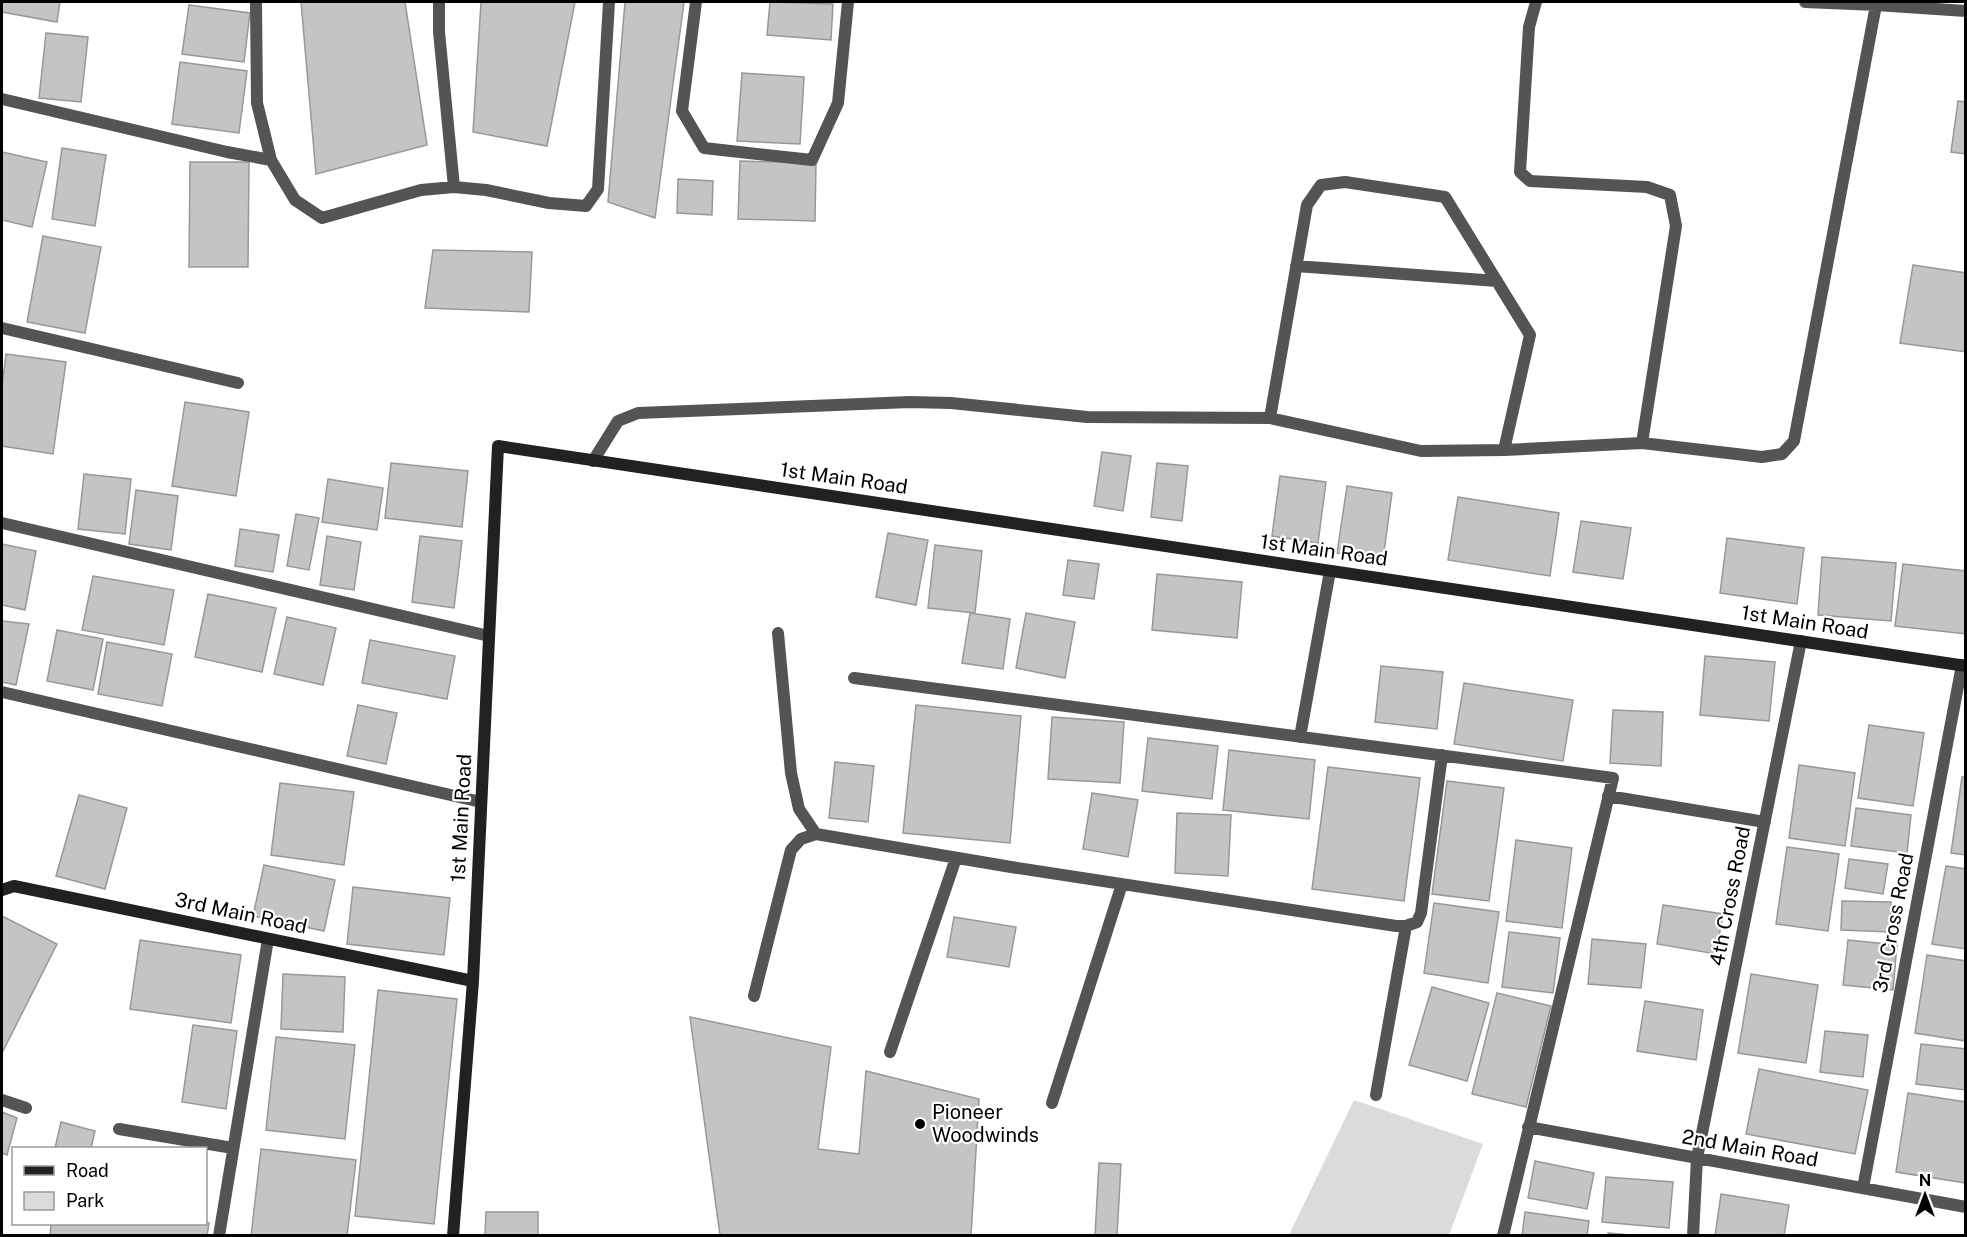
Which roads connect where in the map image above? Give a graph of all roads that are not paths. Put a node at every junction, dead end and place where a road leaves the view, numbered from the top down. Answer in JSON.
{"nodes":[{"id":1,"x":256,"y":2,"type":"edge"},
{"id":2,"x":439,"y":2,"type":"edge"},
{"id":3,"x":609,"y":2,"type":"edge"},
{"id":4,"x":696,"y":2,"type":"edge"},
{"id":5,"x":848,"y":2,"type":"edge"},
{"id":6,"x":1536,"y":2,"type":"edge"},
{"id":7,"x":1805,"y":2,"type":"edge"},
{"id":8,"x":1876,"y":5,"type":"junction"},
{"id":9,"x":1965,"y":11,"type":"edge"},
{"id":10,"x":2,"y":99,"type":"edge"},
{"id":11,"x":271,"y":160,"type":"junction"},
{"id":12,"x":454,"y":187,"type":"junction"},
{"id":13,"x":1296,"y":266,"type":"junction"},
{"id":14,"x":1497,"y":281,"type":"junction"},
{"id":15,"x":2,"y":328,"type":"edge"},
{"id":16,"x":238,"y":383,"type":"dead end"},
{"id":17,"x":1270,"y":418,"type":"junction"},
{"id":18,"x":1642,"y":443,"type":"junction"},
{"id":19,"x":1504,"y":450,"type":"junction"},
{"id":20,"x":593,"y":461,"type":"junction"},
{"id":21,"x":2,"y":523,"type":"edge"},
{"id":22,"x":1330,"y":571,"type":"junction"},
{"id":23,"x":778,"y":633,"type":"dead end"},
{"id":24,"x":489,"y":636,"type":"junction"},
{"id":25,"x":1801,"y":641,"type":"junction"},
{"id":26,"x":1964,"y":665,"type":"edge"},
{"id":27,"x":854,"y":678,"type":"dead end"},
{"id":28,"x":2,"y":692,"type":"edge"},
{"id":29,"x":1300,"y":736,"type":"junction"},
{"id":30,"x":1442,"y":755,"type":"junction"},
{"id":31,"x":1608,"y":796,"type":"junction"},
{"id":32,"x":481,"y":802,"type":"junction"},
{"id":33,"x":1765,"y":822,"type":"junction"},
{"id":34,"x":816,"y":834,"type":"junction"},
{"id":35,"x":956,"y":858,"type":"junction"},
{"id":36,"x":1122,"y":884,"type":"junction"},
{"id":37,"x":2,"y":890,"type":"edge"},
{"id":38,"x":1406,"y":926,"type":"junction"},
{"id":39,"x":268,"y":939,"type":"junction"},
{"id":40,"x":473,"y":981,"type":"junction"},
{"id":41,"x":754,"y":996,"type":"dead end"},
{"id":42,"x":890,"y":1052,"type":"dead end"},
{"id":43,"x":1376,"y":1095,"type":"dead end"},
{"id":44,"x":2,"y":1100,"type":"edge"},
{"id":45,"x":1052,"y":1103,"type":"dead end"},
{"id":46,"x":26,"y":1108,"type":"dead end"},
{"id":47,"x":1528,"y":1127,"type":"junction"},
{"id":48,"x":119,"y":1129,"type":"dead end"},
{"id":49,"x":233,"y":1148,"type":"junction"},
{"id":50,"x":1697,"y":1158,"type":"junction"},
{"id":51,"x":1863,"y":1188,"type":"junction"},
{"id":52,"x":1965,"y":1207,"type":"edge"},
{"id":53,"x":219,"y":1236,"type":"edge"},
{"id":54,"x":453,"y":1236,"type":"edge"},
{"id":55,"x":1503,"y":1236,"type":"edge"},
{"id":56,"x":1693,"y":1236,"type":"edge"}],
"edges":[{"from":1,"to":11,"type":"street"},
{"from":2,"to":12,"type":"street"},
{"from":3,"to":12,"type":"street"},
{"from":4,"to":5,"type":"street"},
{"from":6,"to":18,"type":"street"},
{"from":7,"to":8,"type":"street"},
{"from":8,"to":9,"type":"street"},
{"from":8,"to":18,"type":"street"},
{"from":10,"to":11,"type":"street"},
{"from":11,"to":12,"type":"street"},
{"from":13,"to":14,"type":"street"},
{"from":13,"to":14,"type":"street"},
{"from":13,"to":17,"type":"street"},
{"from":14,"to":19,"type":"street"},
{"from":15,"to":16,"type":"street"},
{"from":17,"to":19,"type":"street"},
{"from":17,"to":20,"type":"street"},
{"from":18,"to":19,"type":"street"},
{"from":20,"to":22,"type":"street","name":"1st Main Road"},
{"from":20,"to":24,"type":"street","name":"1st Main Road"},
{"from":21,"to":24,"type":"street"},
{"from":22,"to":25,"type":"street","name":"1st Main Road"},
{"from":22,"to":29,"type":"street"},
{"from":23,"to":34,"type":"street"},
{"from":24,"to":32,"type":"street","name":"1st Main Road"},
{"from":25,"to":26,"type":"street","name":"1st Main Road"},
{"from":25,"to":33,"type":"street","name":"4th Cross Road"},
{"from":26,"to":51,"type":"street","name":"3rd Cross Road"},
{"from":27,"to":29,"type":"street"},
{"from":28,"to":32,"type":"street"},
{"from":29,"to":30,"type":"street"},
{"from":30,"to":31,"type":"street"},
{"from":30,"to":38,"type":"street"},
{"from":31,"to":33,"type":"street"},
{"from":31,"to":47,"type":"street"},
{"from":32,"to":40,"type":"street","name":"1st Main Road"},
{"from":33,"to":50,"type":"street","name":"4th Cross Road"},
{"from":34,"to":35,"type":"street"},
{"from":34,"to":41,"type":"street"},
{"from":35,"to":36,"type":"street"},
{"from":35,"to":42,"type":"street"},
{"from":36,"to":38,"type":"street"},
{"from":36,"to":45,"type":"street"},
{"from":37,"to":39,"type":"street","name":"3rd Main Road"},
{"from":38,"to":43,"type":"street"},
{"from":39,"to":40,"type":"street","name":"3rd Main Road"},
{"from":39,"to":49,"type":"street"},
{"from":40,"to":54,"type":"street","name":"1st Main Road"},
{"from":44,"to":46,"type":"street"},
{"from":47,"to":50,"type":"street","name":"2nd Main Road"},
{"from":47,"to":55,"type":"street"},
{"from":48,"to":49,"type":"street"},
{"from":49,"to":53,"type":"street"},
{"from":50,"to":51,"type":"street","name":"2nd Main Road"},
{"from":50,"to":56,"type":"street","name":"4th Cross Road"},
{"from":51,"to":52,"type":"street","name":"2nd Main Road"}]}
